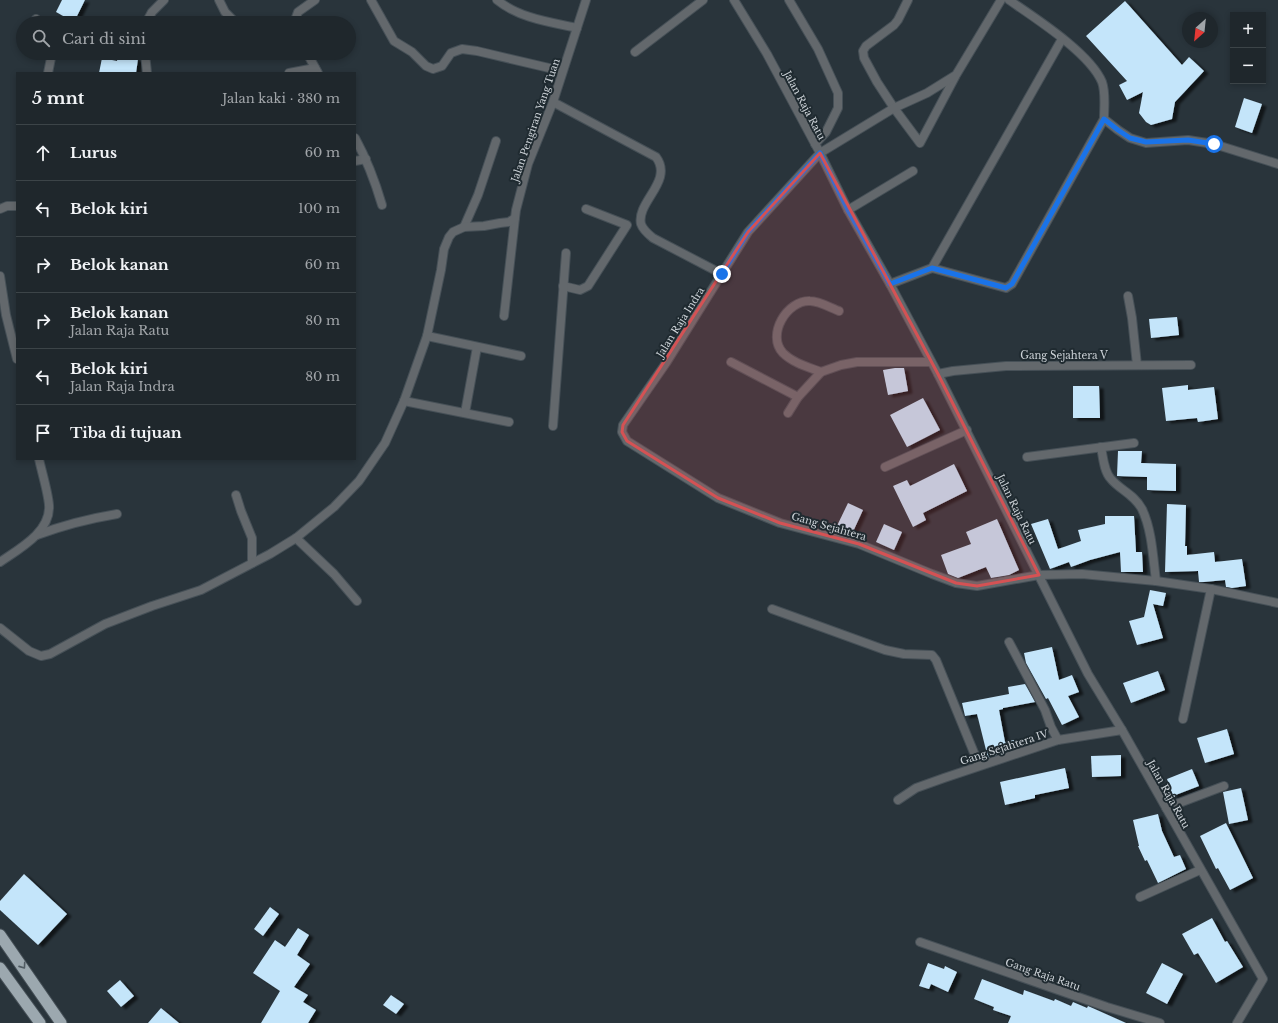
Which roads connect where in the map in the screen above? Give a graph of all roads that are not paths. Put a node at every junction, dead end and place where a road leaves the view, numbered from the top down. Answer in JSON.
{"nodes":[{"id":1,"x":164,"y":0,"type":"edge"},
{"id":2,"x":219,"y":0,"type":"edge"},
{"id":3,"x":315,"y":0,"type":"edge"},
{"id":4,"x":371,"y":0,"type":"edge"},
{"id":5,"x":496,"y":0,"type":"edge"},
{"id":6,"x":586,"y":0,"type":"edge"},
{"id":7,"x":703,"y":0,"type":"edge"},
{"id":8,"x":734,"y":0,"type":"edge"},
{"id":9,"x":788,"y":0,"type":"edge"},
{"id":10,"x":908,"y":0,"type":"edge"},
{"id":11,"x":1001,"y":0,"type":"edge"},
{"id":12,"x":1009,"y":0,"type":"edge"},
{"id":13,"x":150,"y":16,"type":"edge"},
{"id":14,"x":229,"y":16,"type":"edge"},
{"id":15,"x":297,"y":16,"type":"edge"},
{"id":16,"x":576,"y":28,"type":"junction"},
{"id":17,"x":1062,"y":39,"type":"junction"},
{"id":18,"x":635,"y":52,"type":"dead end"},
{"id":19,"x":51,"y":60,"type":"edge"},
{"id":20,"x":146,"y":60,"type":"edge"},
{"id":21,"x":311,"y":60,"type":"edge"},
{"id":22,"x":316,"y":70,"type":"edge"},
{"id":23,"x":562,"y":71,"type":"junction"},
{"id":24,"x":48,"y":72,"type":"edge"},
{"id":25,"x":147,"y":72,"type":"edge"},
{"id":26,"x":298,"y":72,"type":"edge"},
{"id":27,"x":956,"y":75,"type":"junction"},
{"id":28,"x":552,"y":102,"type":"junction"},
{"id":29,"x":894,"y":108,"type":"junction"},
{"id":30,"x":1104,"y":119,"type":"junction"},
{"id":31,"x":356,"y":140,"type":"edge"},
{"id":32,"x":496,"y":141,"type":"dead end"},
{"id":33,"x":815,"y":144,"type":"junction"},
{"id":34,"x":820,"y":153,"type":"junction"},
{"id":35,"x":366,"y":159,"type":"junction"},
{"id":36,"x":356,"y":162,"type":"edge"},
{"id":37,"x":1278,"y":164,"type":"edge"},
{"id":38,"x":913,"y":171,"type":"dead end"},
{"id":39,"x":382,"y":205,"type":"dead end"},
{"id":40,"x":16,"y":206,"type":"edge"},
{"id":41,"x":0,"y":209,"type":"edge"},
{"id":42,"x":586,"y":209,"type":"dead end"},
{"id":43,"x":848,"y":210,"type":"junction"},
{"id":44,"x":515,"y":218,"type":"junction"},
{"id":45,"x":641,"y":220,"type":"junction"},
{"id":46,"x":627,"y":225,"type":"junction"},
{"id":47,"x":464,"y":227,"type":"junction"},
{"id":48,"x":566,"y":253,"type":"dead end"},
{"id":49,"x":932,"y":268,"type":"junction"},
{"id":50,"x":722,"y":274,"type":"junction"},
{"id":51,"x":0,"y":276,"type":"edge"},
{"id":52,"x":890,"y":284,"type":"junction"},
{"id":53,"x":563,"y":286,"type":"junction"},
{"id":54,"x":1128,"y":296,"type":"dead end"},
{"id":55,"x":840,"y":311,"type":"dead end"},
{"id":56,"x":504,"y":316,"type":"dead end"},
{"id":57,"x":427,"y":336,"type":"junction"},
{"id":58,"x":477,"y":347,"type":"junction"},
{"id":59,"x":16,"y":355,"type":"edge"},
{"id":60,"x":521,"y":356,"type":"dead end"},
{"id":61,"x":731,"y":362,"type":"dead end"},
{"id":62,"x":931,"y":362,"type":"junction"},
{"id":63,"x":1137,"y":365,"type":"junction"},
{"id":64,"x":1191,"y":365,"type":"dead end"},
{"id":65,"x":821,"y":372,"type":"junction"},
{"id":66,"x":938,"y":374,"type":"junction"},
{"id":67,"x":798,"y":397,"type":"junction"},
{"id":68,"x":404,"y":401,"type":"junction"},
{"id":69,"x":465,"y":413,"type":"junction"},
{"id":70,"x":788,"y":413,"type":"dead end"},
{"id":71,"x":509,"y":422,"type":"dead end"},
{"id":72,"x":553,"y":426,"type":"dead end"},
{"id":73,"x":967,"y":430,"type":"junction"},
{"id":74,"x":626,"y":441,"type":"joint"},
{"id":75,"x":1134,"y":443,"type":"dead end"},
{"id":76,"x":1100,"y":448,"type":"junction"},
{"id":77,"x":1027,"y":457,"type":"dead end"},
{"id":78,"x":39,"y":460,"type":"edge"},
{"id":79,"x":885,"y":467,"type":"dead end"},
{"id":80,"x":236,"y":495,"type":"dead end"},
{"id":81,"x":116,"y":514,"type":"dead end"},
{"id":82,"x":36,"y":535,"type":"junction"},
{"id":83,"x":296,"y":538,"type":"junction"},
{"id":84,"x":0,"y":562,"type":"edge"},
{"id":85,"x":252,"y":563,"type":"junction"},
{"id":86,"x":1039,"y":575,"type":"junction"},
{"id":87,"x":1156,"y":581,"type":"junction"},
{"id":88,"x":1211,"y":589,"type":"junction"},
{"id":89,"x":357,"y":602,"type":"dead end"},
{"id":90,"x":1278,"y":603,"type":"edge"},
{"id":91,"x":772,"y":609,"type":"dead end"},
{"id":92,"x":0,"y":628,"type":"edge"},
{"id":93,"x":1008,"y":642,"type":"dead end"},
{"id":94,"x":1183,"y":719,"type":"dead end"},
{"id":95,"x":1122,"y":730,"type":"junction"},
{"id":96,"x":1058,"y":740,"type":"junction"},
{"id":97,"x":979,"y":765,"type":"junction"},
{"id":98,"x":1224,"y":786,"type":"dead end"},
{"id":99,"x":898,"y":800,"type":"dead end"},
{"id":100,"x":1166,"y":808,"type":"junction"},
{"id":101,"x":1200,"y":870,"type":"junction"},
{"id":102,"x":1140,"y":897,"type":"dead end"},
{"id":103,"x":0,"y":935,"type":"edge"},
{"id":104,"x":920,"y":942,"type":"dead end"},
{"id":105,"x":0,"y":968,"type":"edge"},
{"id":106,"x":40,"y":1023,"type":"edge"},
{"id":107,"x":61,"y":1023,"type":"edge"},
{"id":108,"x":1160,"y":1023,"type":"edge"},
{"id":109,"x":1236,"y":1023,"type":"edge"}],
"edges":[{"from":1,"to":13,"type":"street"},
{"from":2,"to":14,"type":"street"},
{"from":3,"to":15,"type":"street"},
{"from":4,"to":23,"type":"street"},
{"from":5,"to":16,"type":"street"},
{"from":6,"to":16,"type":"street","name":"Jalan Pengiran Yang Tuan"},
{"from":7,"to":18,"type":"street"},
{"from":8,"to":33,"type":"street","name":"Jalan Raja Ratu"},
{"from":9,"to":33,"type":"street"},
{"from":10,"to":29,"type":"street"},
{"from":11,"to":27,"type":"street"},
{"from":12,"to":17,"type":"street"},
{"from":16,"to":23,"type":"street","name":"Jalan Pengiran Yang Tuan"},
{"from":17,"to":30,"type":"street"},
{"from":17,"to":49,"type":"street"},
{"from":19,"to":24,"type":"street"},
{"from":20,"to":25,"type":"street"},
{"from":21,"to":22,"type":"street"},
{"from":22,"to":26,"type":"street"},
{"from":23,"to":28,"type":"street","name":"Jalan Pengiran Yang Tuan"},
{"from":27,"to":29,"type":"street","name":"Jalan Raja Indra"},
{"from":27,"to":29,"type":"street"},
{"from":28,"to":44,"type":"street","name":"Jalan Pengiran Yang Tuan"},
{"from":28,"to":45,"type":"street"},
{"from":29,"to":34,"type":"street","name":"Jalan Raja Indra"},
{"from":30,"to":37,"type":"street"},
{"from":30,"to":49,"type":"street"},
{"from":31,"to":35,"type":"street"},
{"from":32,"to":47,"type":"street"},
{"from":33,"to":34,"type":"street","name":"Jalan Raja Ratu"},
{"from":34,"to":43,"type":"street","name":"Jalan Raja Ratu"},
{"from":34,"to":50,"type":"street","name":"Jalan Raja Indra"},
{"from":35,"to":36,"type":"street"},
{"from":35,"to":39,"type":"street"},
{"from":38,"to":43,"type":"street"},
{"from":40,"to":41,"type":"street"},
{"from":42,"to":46,"type":"street"},
{"from":43,"to":52,"type":"street","name":"Jalan Raja Ratu"},
{"from":44,"to":47,"type":"street"},
{"from":44,"to":56,"type":"street","name":"Jalan Pengiran Yang Tuan"},
{"from":45,"to":46,"type":"street"},
{"from":45,"to":50,"type":"street"},
{"from":46,"to":53,"type":"street"},
{"from":47,"to":57,"type":"street"},
{"from":48,"to":53,"type":"street"},
{"from":49,"to":52,"type":"street"},
{"from":50,"to":74,"type":"street","name":"Jalan Raja Indra"},
{"from":51,"to":59,"type":"street"},
{"from":52,"to":62,"type":"street","name":"Jalan Raja Ratu"},
{"from":53,"to":72,"type":"street"},
{"from":54,"to":63,"type":"street"},
{"from":55,"to":65,"type":"street"},
{"from":57,"to":58,"type":"street"},
{"from":57,"to":68,"type":"street"},
{"from":58,"to":60,"type":"street"},
{"from":58,"to":69,"type":"street"},
{"from":61,"to":67,"type":"street"},
{"from":62,"to":65,"type":"street"},
{"from":62,"to":66,"type":"street","name":"Jalan Raja Ratu"},
{"from":63,"to":64,"type":"street","name":"Gang Sejahtera V"},
{"from":63,"to":66,"type":"street","name":"Gang Sejahtera V"},
{"from":65,"to":67,"type":"street"},
{"from":66,"to":73,"type":"street","name":"Jalan Raja Ratu"},
{"from":67,"to":70,"type":"street"},
{"from":68,"to":69,"type":"street"},
{"from":68,"to":83,"type":"street"},
{"from":69,"to":71,"type":"street"},
{"from":73,"to":79,"type":"street"},
{"from":73,"to":86,"type":"street","name":"Jalan Raja Ratu"},
{"from":74,"to":86,"type":"street","name":"Gang Sejahtera"},
{"from":75,"to":76,"type":"street"},
{"from":76,"to":77,"type":"street"},
{"from":76,"to":87,"type":"street"},
{"from":78,"to":82,"type":"street"},
{"from":80,"to":85,"type":"street"},
{"from":81,"to":82,"type":"street"},
{"from":82,"to":84,"type":"street"},
{"from":83,"to":85,"type":"street"},
{"from":83,"to":89,"type":"street"},
{"from":85,"to":92,"type":"street"},
{"from":86,"to":87,"type":"street","name":"Gang Sejahtera"},
{"from":86,"to":95,"type":"street","name":"Jalan Raja Ratu"},
{"from":87,"to":88,"type":"street","name":"Gang Sejahtera"},
{"from":88,"to":90,"type":"street","name":"Gang Sejahtera"},
{"from":88,"to":94,"type":"street"},
{"from":91,"to":97,"type":"street"},
{"from":93,"to":96,"type":"street"},
{"from":95,"to":96,"type":"street","name":"Gang Sejahtera IV"},
{"from":95,"to":100,"type":"street","name":"Jalan Raja Ratu"},
{"from":96,"to":97,"type":"street","name":"Gang Sejahtera IV"},
{"from":97,"to":99,"type":"street","name":"Gang Sejahtera IV"},
{"from":98,"to":100,"type":"street"},
{"from":100,"to":101,"type":"street","name":"Jalan Raja Ratu"},
{"from":101,"to":102,"type":"street"},
{"from":101,"to":109,"type":"street","name":"Jalan Raja Ratu"},
{"from":103,"to":107,"type":"highway","one_way":true},
{"from":104,"to":108,"type":"street","name":"Gang Raja Ratu"},
{"from":105,"to":106,"type":"highway"}]}
